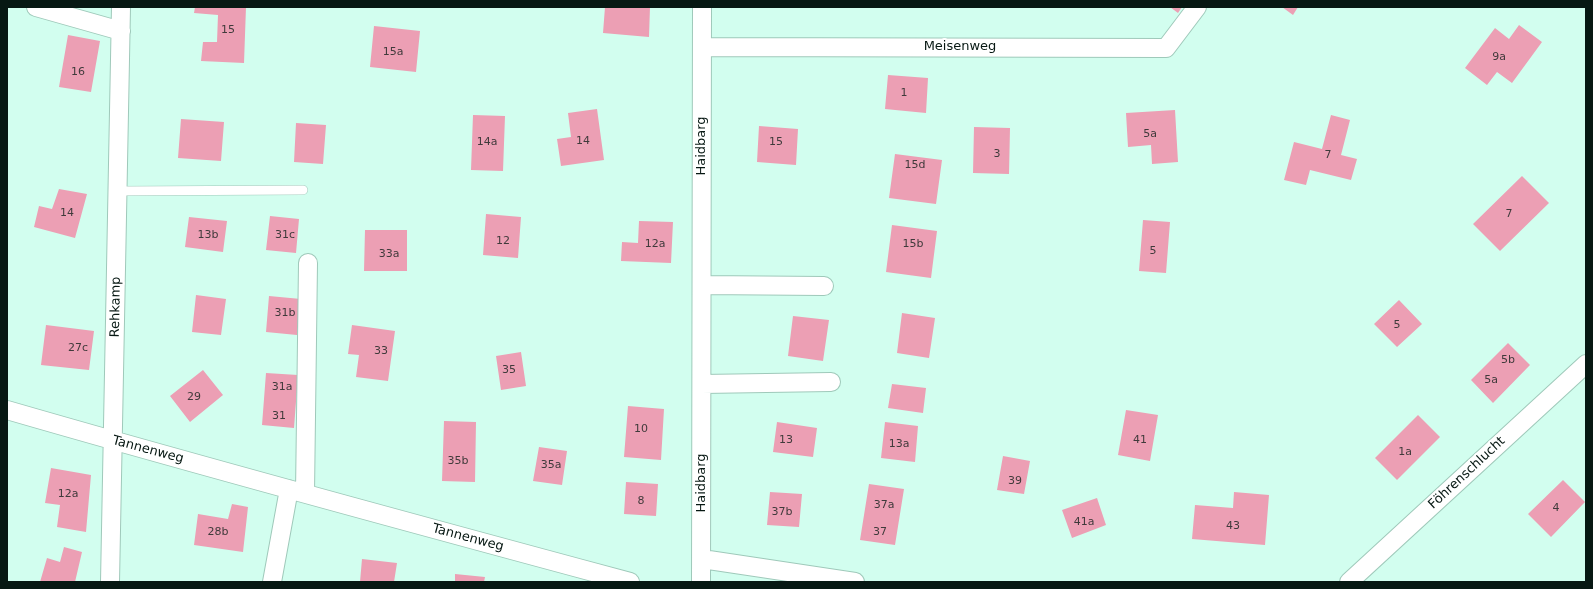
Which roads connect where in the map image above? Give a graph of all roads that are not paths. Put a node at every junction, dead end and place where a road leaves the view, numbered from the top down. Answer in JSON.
{"nodes":[{"id":1,"x":36,"y":7,"type":"edge"},
{"id":2,"x":122,"y":7,"type":"edge"},
{"id":3,"x":702,"y":7,"type":"edge"},
{"id":4,"x":1197,"y":7,"type":"edge"},
{"id":5,"x":121,"y":31,"type":"junction"},
{"id":6,"x":703,"y":46,"type":"junction"},
{"id":7,"x":303,"y":190,"type":"dead end"},
{"id":8,"x":118,"y":191,"type":"junction"},
{"id":9,"x":308,"y":263,"type":"dead end"},
{"id":10,"x":702,"y":285,"type":"junction"},
{"id":11,"x":824,"y":286,"type":"dead end"},
{"id":12,"x":1583,"y":370,"type":"edge"},
{"id":13,"x":831,"y":382,"type":"dead end"},
{"id":14,"x":702,"y":384,"type":"junction"},
{"id":15,"x":7,"y":410,"type":"edge"},
{"id":16,"x":113,"y":441,"type":"junction"},
{"id":17,"x":297,"y":491,"type":"junction"},
{"id":18,"x":702,"y":559,"type":"junction"},
{"id":19,"x":110,"y":582,"type":"edge"},
{"id":20,"x":272,"y":582,"type":"edge"},
{"id":21,"x":630,"y":582,"type":"edge"},
{"id":22,"x":700,"y":582,"type":"edge"},
{"id":23,"x":855,"y":582,"type":"edge"},
{"id":24,"x":1349,"y":582,"type":"edge"}],
"edges":[{"from":1,"to":5,"type":"street"},
{"from":2,"to":5,"type":"street","name":"Rehkamp"},
{"from":3,"to":6,"type":"street","name":"Haidbarg"},
{"from":4,"to":6,"type":"street","name":"Meisenweg"},
{"from":5,"to":8,"type":"street","name":"Rehkamp"},
{"from":6,"to":10,"type":"street","name":"Haidbarg"},
{"from":7,"to":8,"type":"lane"},
{"from":8,"to":16,"type":"street","name":"Rehkamp"},
{"from":9,"to":17,"type":"street"},
{"from":10,"to":11,"type":"street"},
{"from":10,"to":14,"type":"street","name":"Haidbarg"},
{"from":12,"to":24,"type":"street","name":"Föhrenschlucht"},
{"from":13,"to":14,"type":"street"},
{"from":14,"to":18,"type":"street","name":"Haidbarg"},
{"from":15,"to":16,"type":"street","name":"Tannenweg"},
{"from":16,"to":17,"type":"street","name":"Tannenweg"},
{"from":16,"to":19,"type":"street","name":"Rehkamp"},
{"from":17,"to":20,"type":"street"},
{"from":17,"to":21,"type":"street","name":"Tannenweg"},
{"from":18,"to":22,"type":"street","name":"Haidbarg"},
{"from":18,"to":23,"type":"street"}]}
